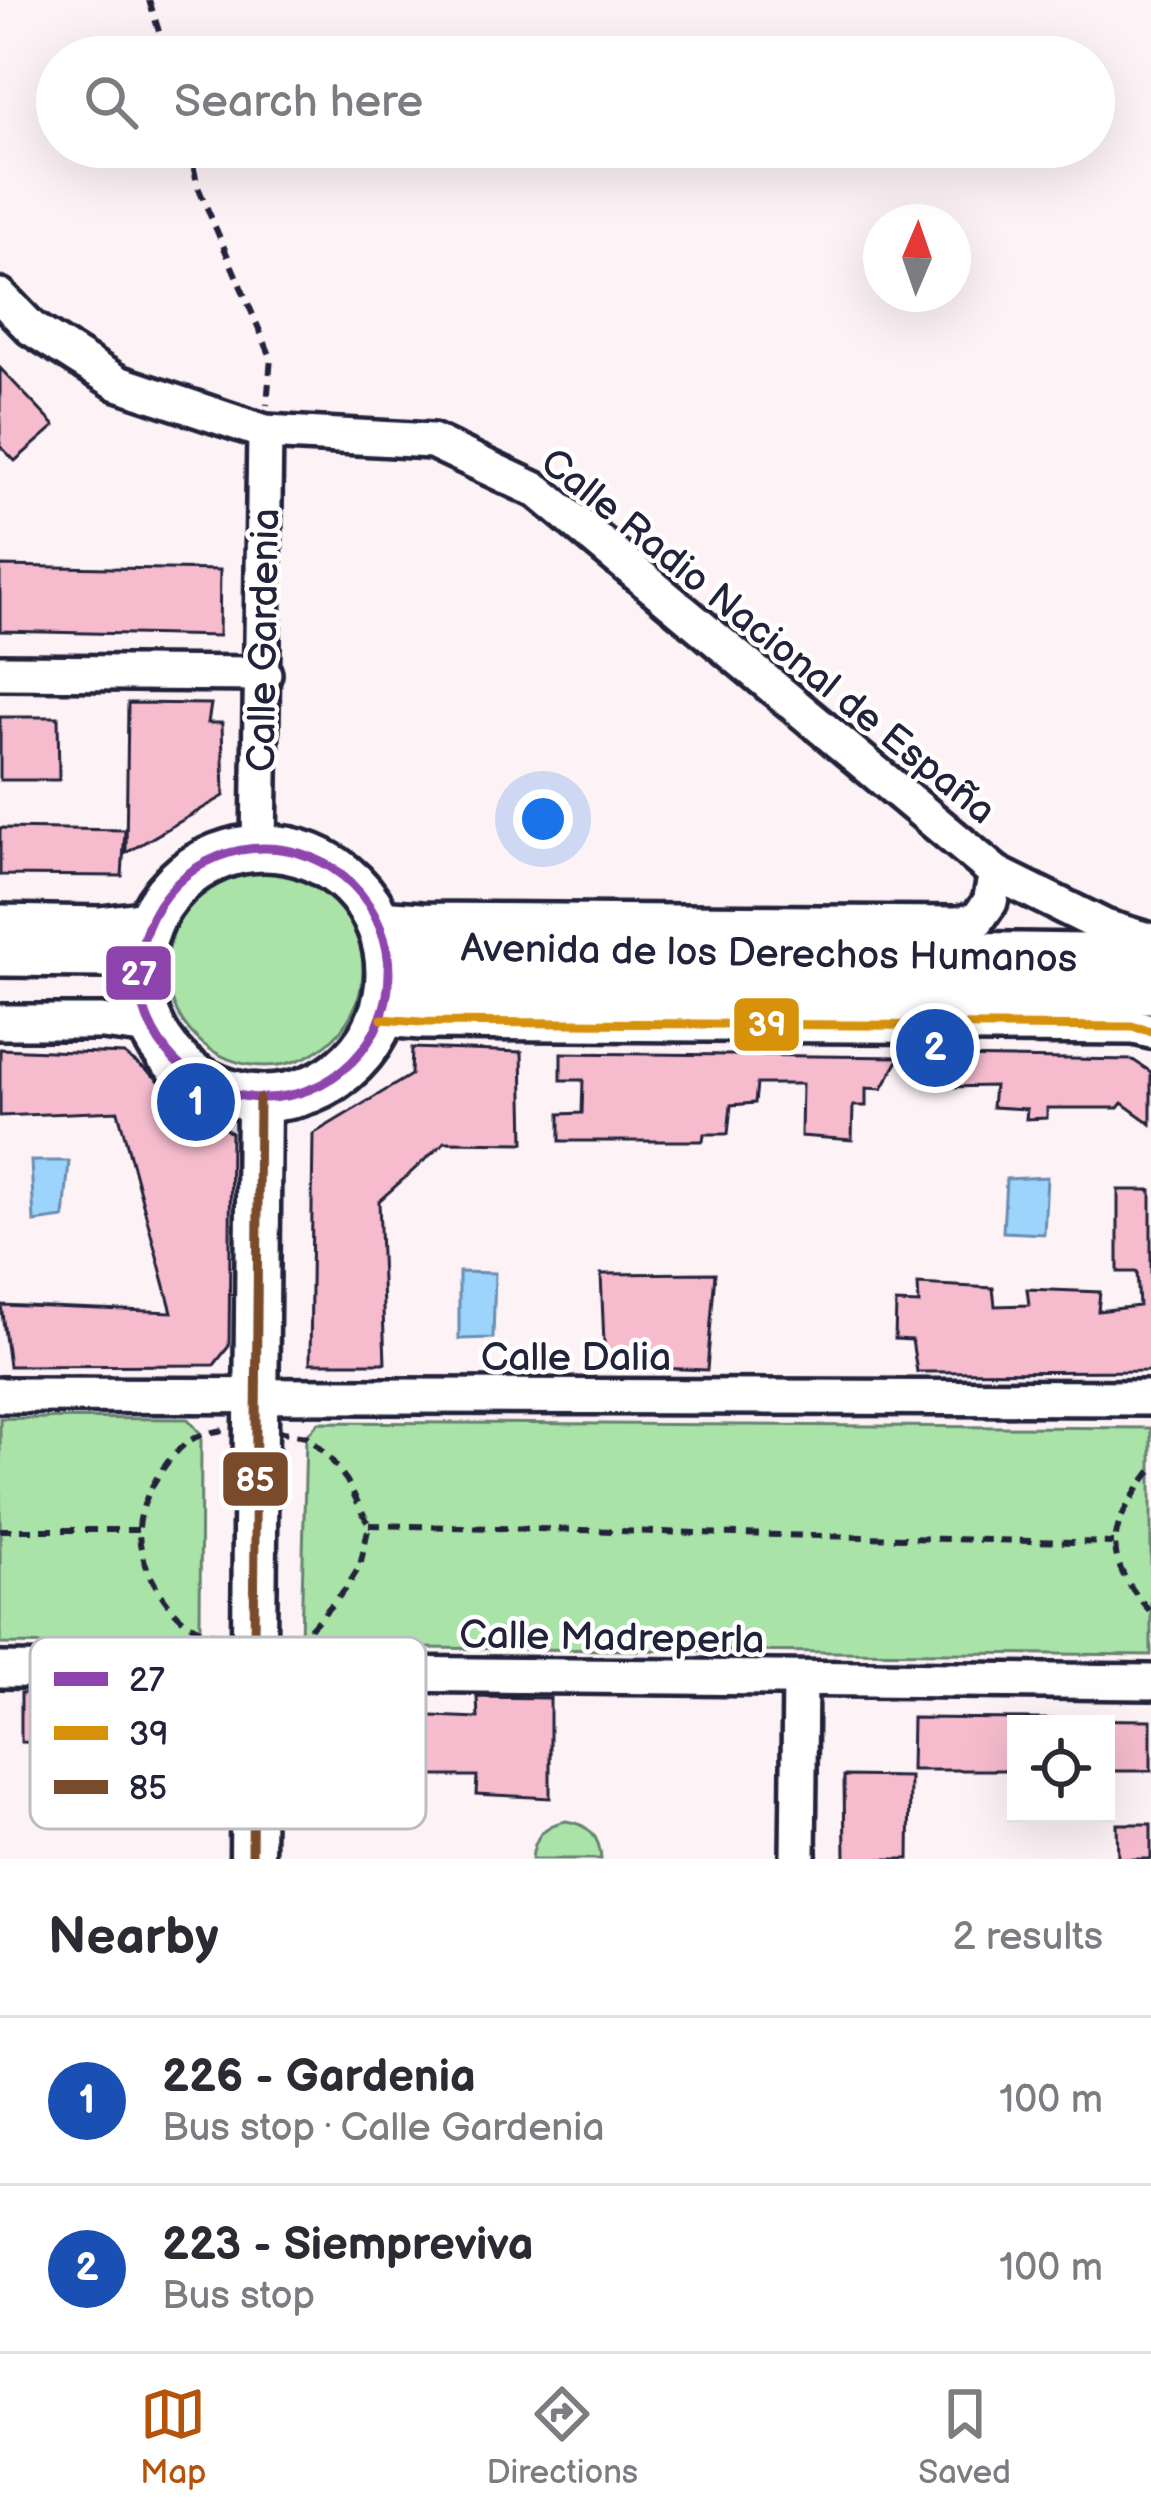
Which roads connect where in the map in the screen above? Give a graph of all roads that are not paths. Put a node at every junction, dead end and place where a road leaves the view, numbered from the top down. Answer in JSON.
{"nodes":[{"id":1,"x":0,"y":296,"type":"edge"},
{"id":2,"x":265,"y":432,"type":"junction"},
{"id":3,"x":0,"y":672,"type":"edge"},
{"id":4,"x":264,"y":674,"type":"junction"},
{"id":5,"x":259,"y":848,"type":"junction"},
{"id":6,"x":996,"y":873,"type":"junction"},
{"id":7,"x":0,"y":922,"type":"edge"},
{"id":8,"x":1151,"y":941,"type":"edge"},
{"id":9,"x":0,"y":952,"type":"edge"},
{"id":10,"x":1151,"y":958,"type":"edge"},
{"id":11,"x":384,"y":965,"type":"junction"},
{"id":12,"x":145,"y":970,"type":"junction"},
{"id":13,"x":0,"y":983,"type":"edge"},
{"id":14,"x":1151,"y":990,"type":"edge"},
{"id":15,"x":0,"y":1022,"type":"edge"},
{"id":16,"x":1151,"y":1031,"type":"edge"},
{"id":17,"x":259,"y":1099,"type":"junction"},
{"id":18,"x":0,"y":1395,"type":"edge"},
{"id":19,"x":1151,"y":1398,"type":"edge"},
{"id":20,"x":255,"y":1412,"type":"junction"},
{"id":21,"x":254,"y":1637,"type":"edge"},
{"id":22,"x":426,"y":1663,"type":"edge"},
{"id":23,"x":30,"y":1668,"type":"edge"},
{"id":24,"x":0,"y":1670,"type":"edge"},
{"id":25,"x":800,"y":1680,"type":"junction"},
{"id":26,"x":1151,"y":1682,"type":"edge"},
{"id":27,"x":252,"y":1829,"type":"edge"},
{"id":28,"x":252,"y":1859,"type":"edge"},
{"id":29,"x":798,"y":1859,"type":"edge"}],
"edges":[{"from":1,"to":2,"type":"street","name":"Calle Radio Nacional de España"},
{"from":2,"to":4,"type":"street","name":"Calle Gardenia"},
{"from":2,"to":6,"type":"street","name":"Calle Radio Nacional de España"},
{"from":3,"to":4,"type":"street"},
{"from":4,"to":5,"type":"street","name":"Calle Gardenia"},
{"from":5,"to":11,"type":"main road"},
{"from":5,"to":12,"type":"main road"},
{"from":6,"to":8,"type":"street","name":"Calle Radio Nacional de España"},
{"from":6,"to":11,"type":"street","name":"Avenida de los Derechos Humanos"},
{"from":7,"to":12,"type":"street"},
{"from":9,"to":12,"type":"main road"},
{"from":10,"to":11,"type":"main road","name":"Avenida de los Derechos Humanos"},
{"from":11,"to":14,"type":"main road","name":"Avenida de los Derechos Humanos"},
{"from":11,"to":16,"type":"street","name":"Avenida de los Derechos Humanos"},
{"from":11,"to":17,"type":"main road"},
{"from":12,"to":13,"type":"main road"},
{"from":12,"to":15,"type":"street"},
{"from":12,"to":17,"type":"main road"},
{"from":17,"to":20,"type":"street"},
{"from":18,"to":20,"type":"street","name":"Calle Dalia"},
{"from":19,"to":20,"type":"street","name":"Calle Dalia"},
{"from":20,"to":21,"type":"street"},
{"from":22,"to":25,"type":"street","name":"Calle Madreperla"},
{"from":23,"to":24,"type":"street","name":"Calle Madreperla"},
{"from":25,"to":26,"type":"street","name":"Calle Madreperla"},
{"from":25,"to":29,"type":"street"},
{"from":27,"to":28,"type":"street"}]}
